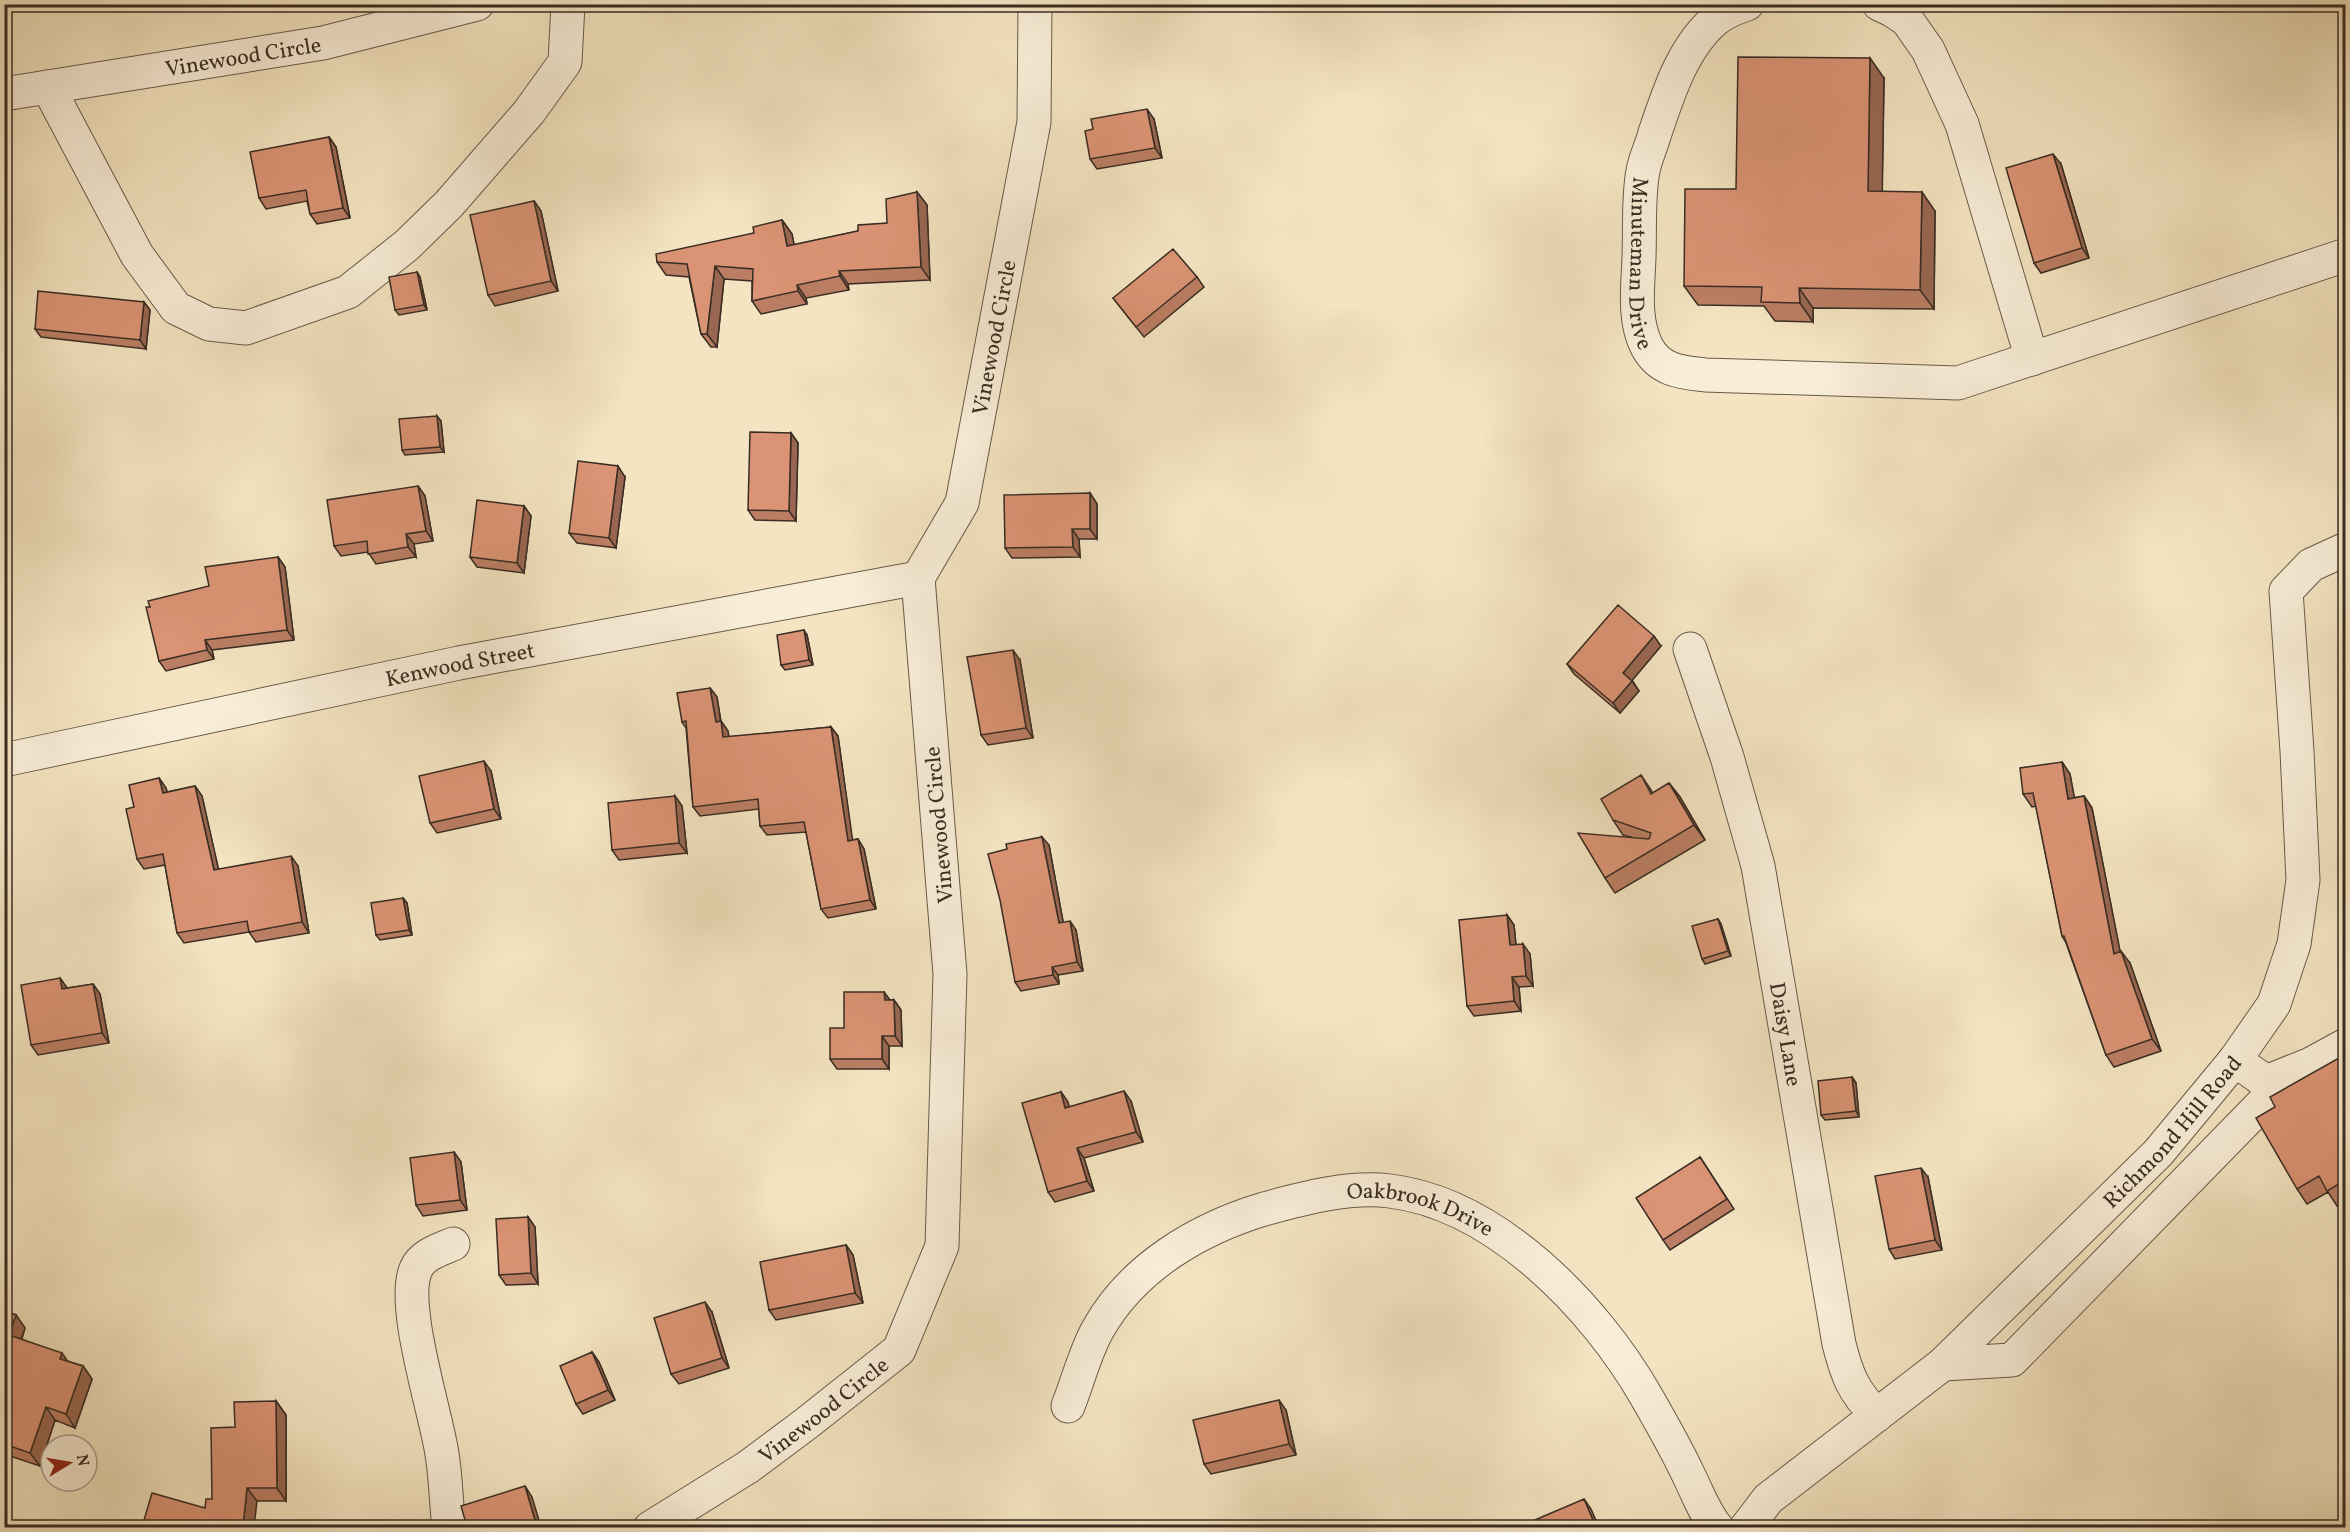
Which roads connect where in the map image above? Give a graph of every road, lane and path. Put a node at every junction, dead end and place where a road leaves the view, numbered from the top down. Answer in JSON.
{"nodes":[{"id":1,"x":477,"y":4,"type":"edge"},
{"id":2,"x":568,"y":4,"type":"edge"},
{"id":3,"x":1035,"y":4,"type":"edge"},
{"id":4,"x":1747,"y":4,"type":"edge"},
{"id":5,"x":1879,"y":4,"type":"edge"},
{"id":6,"x":48,"y":87,"type":"junction"},
{"id":7,"x":4,"y":94,"type":"edge"},
{"id":8,"x":2346,"y":255,"type":"edge"},
{"id":9,"x":2032,"y":359,"type":"junction"},
{"id":10,"x":2346,"y":549,"type":"edge"},
{"id":11,"x":918,"y":578,"type":"junction"},
{"id":12,"x":1690,"y":649,"type":"dead end"},
{"id":13,"x":4,"y":760,"type":"edge"},
{"id":14,"x":2346,"y":1045,"type":"edge"},
{"id":15,"x":2235,"y":1060,"type":"junction"},
{"id":16,"x":2266,"y":1082,"type":"junction"},
{"id":17,"x":453,"y":1244,"type":"dead end"},
{"id":18,"x":1943,"y":1364,"type":"junction"},
{"id":19,"x":1068,"y":1406,"type":"dead end"},
{"id":20,"x":1877,"y":1415,"type":"junction"},
{"id":21,"x":661,"y":1525,"type":"edge"},
{"id":22,"x":449,"y":1527,"type":"edge"},
{"id":23,"x":1717,"y":1527,"type":"edge"},
{"id":24,"x":1746,"y":1527,"type":"edge"}],
"edges":[{"from":1,"to":6,"type":"street","name":"Vinewood Circle"},
{"from":2,"to":6,"type":"street"},
{"from":3,"to":11,"type":"street","name":"Vinewood Circle"},
{"from":4,"to":9,"type":"street","name":"Minuteman Drive"},
{"from":5,"to":9,"type":"street"},
{"from":6,"to":7,"type":"street","name":"Vinewood Circle"},
{"from":8,"to":9,"type":"street","name":"Minuteman Drive"},
{"from":10,"to":15,"type":"street","name":"Richmond Hill Road"},
{"from":11,"to":13,"type":"street","name":"Kenwood Street"},
{"from":11,"to":21,"type":"street","name":"Vinewood Circle"},
{"from":12,"to":20,"type":"street","name":"Daisy Lane"},
{"from":14,"to":16,"type":"street"},
{"from":15,"to":16,"type":"street"},
{"from":15,"to":18,"type":"street","name":"Richmond Hill Road"},
{"from":16,"to":18,"type":"street"},
{"from":17,"to":22,"type":"street"},
{"from":18,"to":20,"type":"street","name":"Richmond Hill Road"},
{"from":19,"to":23,"type":"street","name":"Oakbrook Drive"},
{"from":20,"to":24,"type":"street","name":"Richmond Hill Road"}]}
